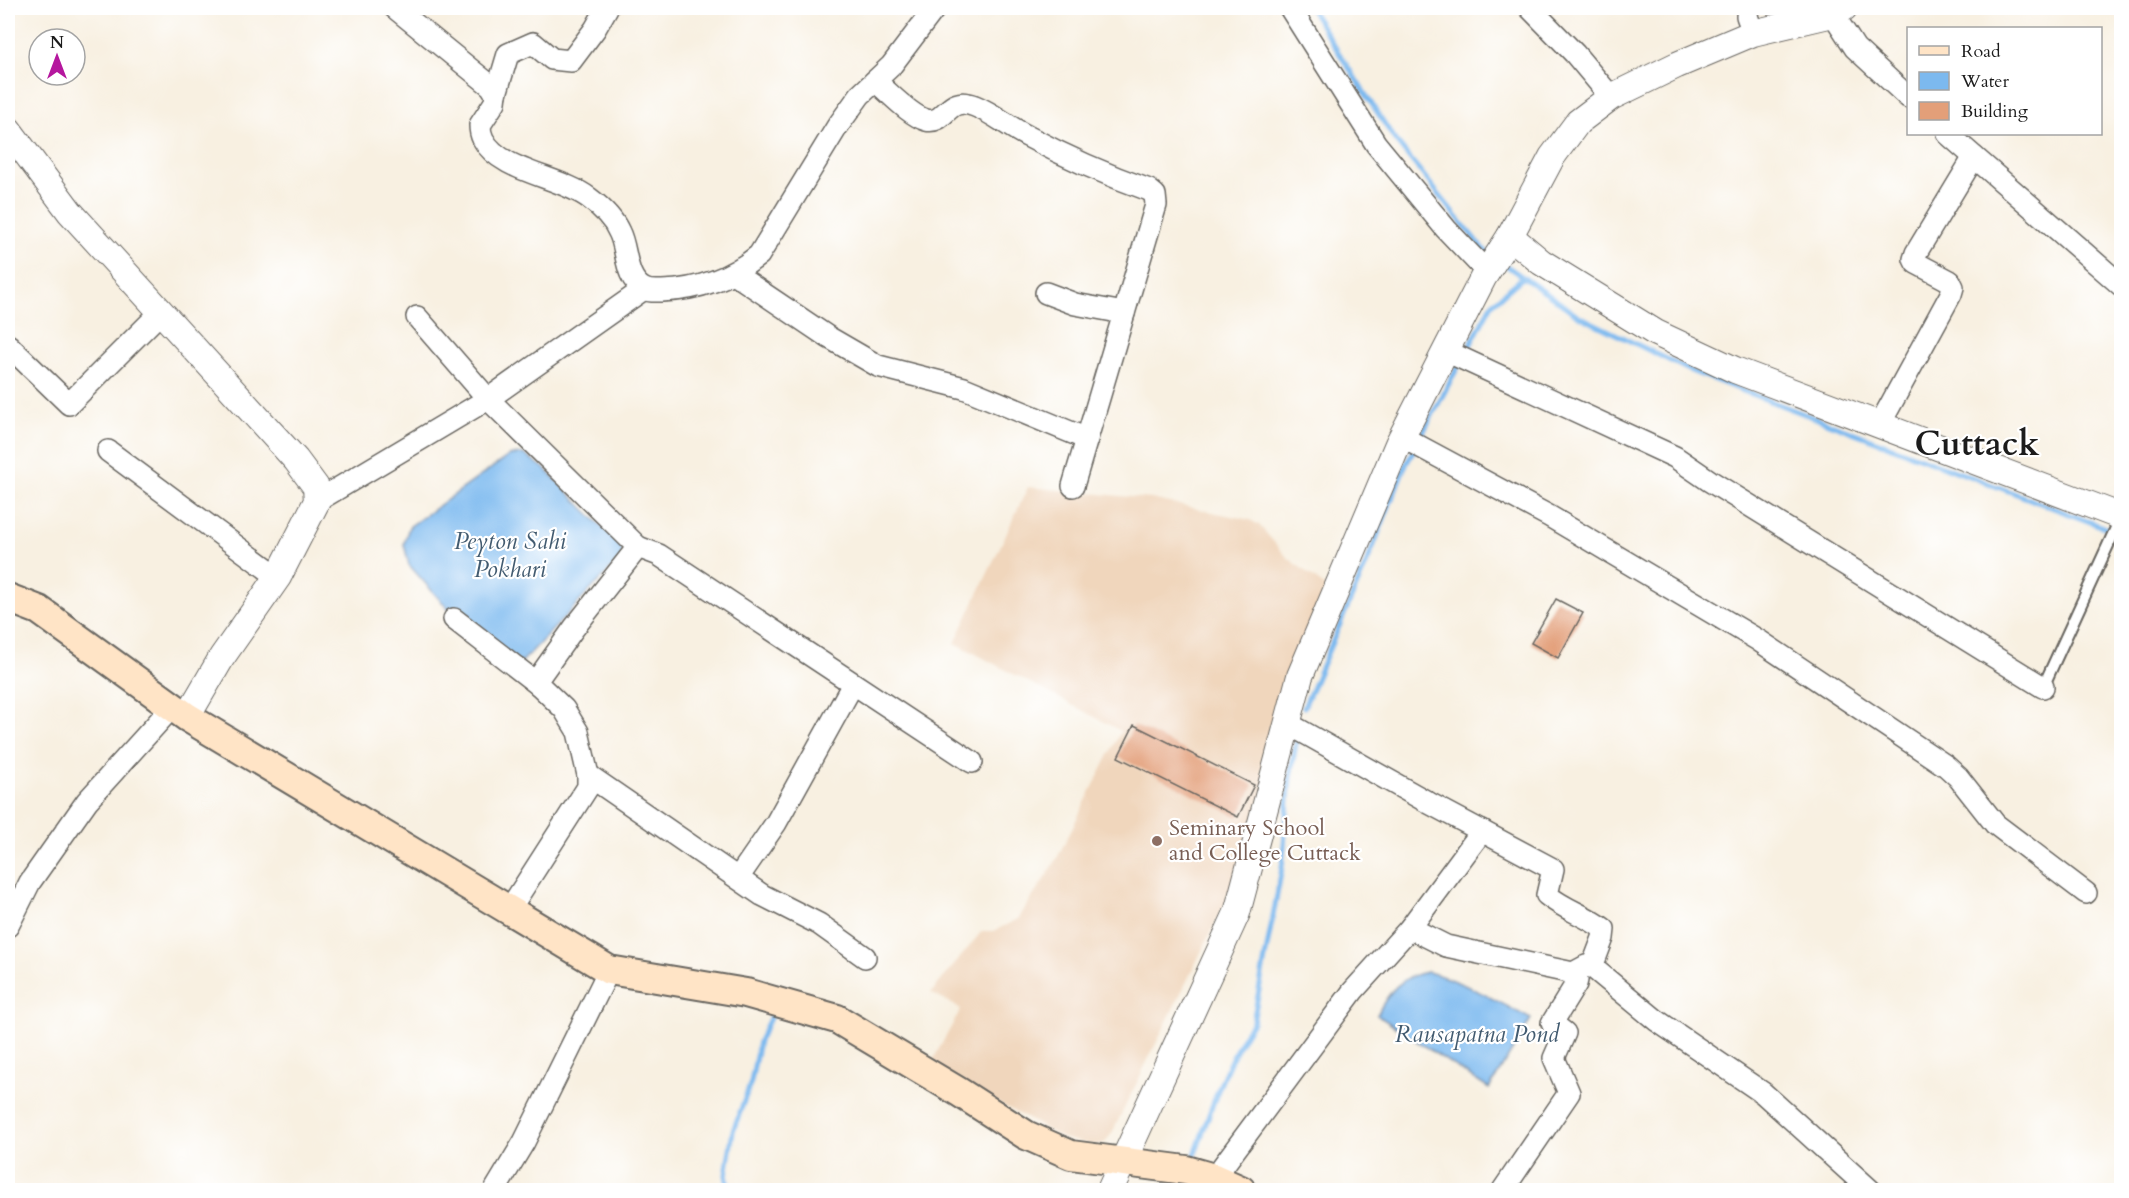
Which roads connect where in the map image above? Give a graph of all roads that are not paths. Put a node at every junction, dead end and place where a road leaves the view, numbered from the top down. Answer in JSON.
{"nodes":[{"id":1,"x":395,"y":8,"type":"edge"},
{"id":2,"x":607,"y":8,"type":"edge"},
{"id":3,"x":935,"y":8,"type":"edge"},
{"id":4,"x":1290,"y":8,"type":"edge"},
{"id":5,"x":1530,"y":8,"type":"edge"},
{"id":6,"x":1748,"y":8,"type":"edge"},
{"id":7,"x":1838,"y":11,"type":"edge"},
{"id":8,"x":1753,"y":33,"type":"junction"},
{"id":9,"x":875,"y":81,"type":"junction"},
{"id":10,"x":496,"y":94,"type":"junction"},
{"id":11,"x":1907,"y":96,"type":"edge"},
{"id":12,"x":1611,"y":97,"type":"junction"},
{"id":13,"x":8,"y":129,"type":"edge"},
{"id":14,"x":1949,"y":135,"type":"edge"},
{"id":15,"x":1974,"y":157,"type":"junction"},
{"id":16,"x":1509,"y":238,"type":"junction"},
{"id":17,"x":1489,"y":269,"type":"junction"},
{"id":18,"x":733,"y":273,"type":"junction"},
{"id":19,"x":2121,"y":286,"type":"edge"},
{"id":20,"x":644,"y":289,"type":"junction"},
{"id":21,"x":1046,"y":293,"type":"dead end"},
{"id":22,"x":161,"y":312,"type":"junction"},
{"id":23,"x":1124,"y":314,"type":"junction"},
{"id":24,"x":417,"y":317,"type":"dead end"},
{"id":25,"x":8,"y":345,"type":"edge"},
{"id":26,"x":1446,"y":351,"type":"junction"},
{"id":27,"x":488,"y":399,"type":"junction"},
{"id":28,"x":1880,"y":424,"type":"junction"},
{"id":29,"x":1402,"y":436,"type":"junction"},
{"id":30,"x":1087,"y":439,"type":"junction"},
{"id":31,"x":108,"y":451,"type":"dead end"},
{"id":32,"x":1073,"y":486,"type":"dead end"},
{"id":33,"x":317,"y":501,"type":"junction"},
{"id":34,"x":2121,"y":517,"type":"edge"},
{"id":35,"x":638,"y":547,"type":"junction"},
{"id":36,"x":278,"y":577,"type":"junction"},
{"id":37,"x":8,"y":598,"type":"edge"},
{"id":38,"x":454,"y":619,"type":"dead end"},
{"id":39,"x":853,"y":684,"type":"junction"},
{"id":40,"x":538,"y":685,"type":"junction"},
{"id":41,"x":2043,"y":687,"type":"joint"},
{"id":42,"x":180,"y":711,"type":"junction"},
{"id":43,"x":1287,"y":723,"type":"junction"},
{"id":44,"x":972,"y":762,"type":"dead end"},
{"id":45,"x":588,"y":775,"type":"junction"},
{"id":46,"x":1482,"y":831,"type":"junction"},
{"id":47,"x":738,"y":878,"type":"junction"},
{"id":48,"x":2085,"y":893,"type":"dead end"},
{"id":49,"x":509,"y":910,"type":"junction"},
{"id":50,"x":8,"y":926,"type":"edge"},
{"id":51,"x":1410,"y":928,"type":"junction"},
{"id":52,"x":865,"y":957,"type":"dead end"},
{"id":53,"x":609,"y":970,"type":"junction"},
{"id":54,"x":1582,"y":970,"type":"junction"},
{"id":55,"x":1123,"y":1163,"type":"junction"},
{"id":56,"x":1199,"y":1174,"type":"junction"},
{"id":57,"x":495,"y":1191,"type":"edge"},
{"id":58,"x":1110,"y":1191,"type":"edge"},
{"id":59,"x":1241,"y":1191,"type":"edge"},
{"id":60,"x":1503,"y":1191,"type":"edge"},
{"id":61,"x":1870,"y":1191,"type":"edge"}],
"edges":[{"from":1,"to":10,"type":"street"},
{"from":2,"to":10,"type":"street"},
{"from":3,"to":9,"type":"street"},
{"from":4,"to":17,"type":"street"},
{"from":5,"to":12,"type":"street"},
{"from":6,"to":8,"type":"street"},
{"from":7,"to":8,"type":"street"},
{"from":7,"to":11,"type":"street"},
{"from":8,"to":12,"type":"street"},
{"from":9,"to":18,"type":"street"},
{"from":9,"to":23,"type":"street"},
{"from":10,"to":20,"type":"street"},
{"from":12,"to":16,"type":"street"},
{"from":13,"to":22,"type":"street"},
{"from":14,"to":15,"type":"street"},
{"from":15,"to":19,"type":"street"},
{"from":15,"to":28,"type":"street"},
{"from":16,"to":17,"type":"street"},
{"from":16,"to":28,"type":"street"},
{"from":17,"to":26,"type":"street"},
{"from":18,"to":20,"type":"street"},
{"from":18,"to":30,"type":"street"},
{"from":20,"to":27,"type":"street"},
{"from":21,"to":23,"type":"street"},
{"from":22,"to":25,"type":"street"},
{"from":22,"to":33,"type":"street"},
{"from":23,"to":30,"type":"street"},
{"from":24,"to":27,"type":"street"},
{"from":26,"to":29,"type":"street"},
{"from":26,"to":41,"type":"street"},
{"from":27,"to":33,"type":"street"},
{"from":27,"to":35,"type":"street"},
{"from":28,"to":34,"type":"street"},
{"from":29,"to":43,"type":"street"},
{"from":29,"to":48,"type":"street"},
{"from":30,"to":32,"type":"street"},
{"from":31,"to":36,"type":"street"},
{"from":33,"to":36,"type":"street"},
{"from":34,"to":41,"type":"lane"},
{"from":35,"to":39,"type":"street"},
{"from":35,"to":40,"type":"street"},
{"from":36,"to":42,"type":"street"},
{"from":37,"to":42,"type":"main road"},
{"from":38,"to":40,"type":"street"},
{"from":39,"to":44,"type":"street"},
{"from":39,"to":47,"type":"street"},
{"from":40,"to":45,"type":"street"},
{"from":42,"to":49,"type":"main road"},
{"from":42,"to":50,"type":"street"},
{"from":43,"to":46,"type":"street"},
{"from":43,"to":55,"type":"street"},
{"from":45,"to":47,"type":"street"},
{"from":45,"to":49,"type":"street"},
{"from":46,"to":51,"type":"street"},
{"from":46,"to":54,"type":"street"},
{"from":47,"to":52,"type":"street"},
{"from":49,"to":53,"type":"main road"},
{"from":51,"to":54,"type":"street"},
{"from":51,"to":56,"type":"street"},
{"from":53,"to":55,"type":"main road"},
{"from":53,"to":57,"type":"street"},
{"from":54,"to":60,"type":"street"},
{"from":54,"to":61,"type":"street"},
{"from":55,"to":56,"type":"main road"},
{"from":55,"to":58,"type":"street"},
{"from":56,"to":59,"type":"main road"}]}
